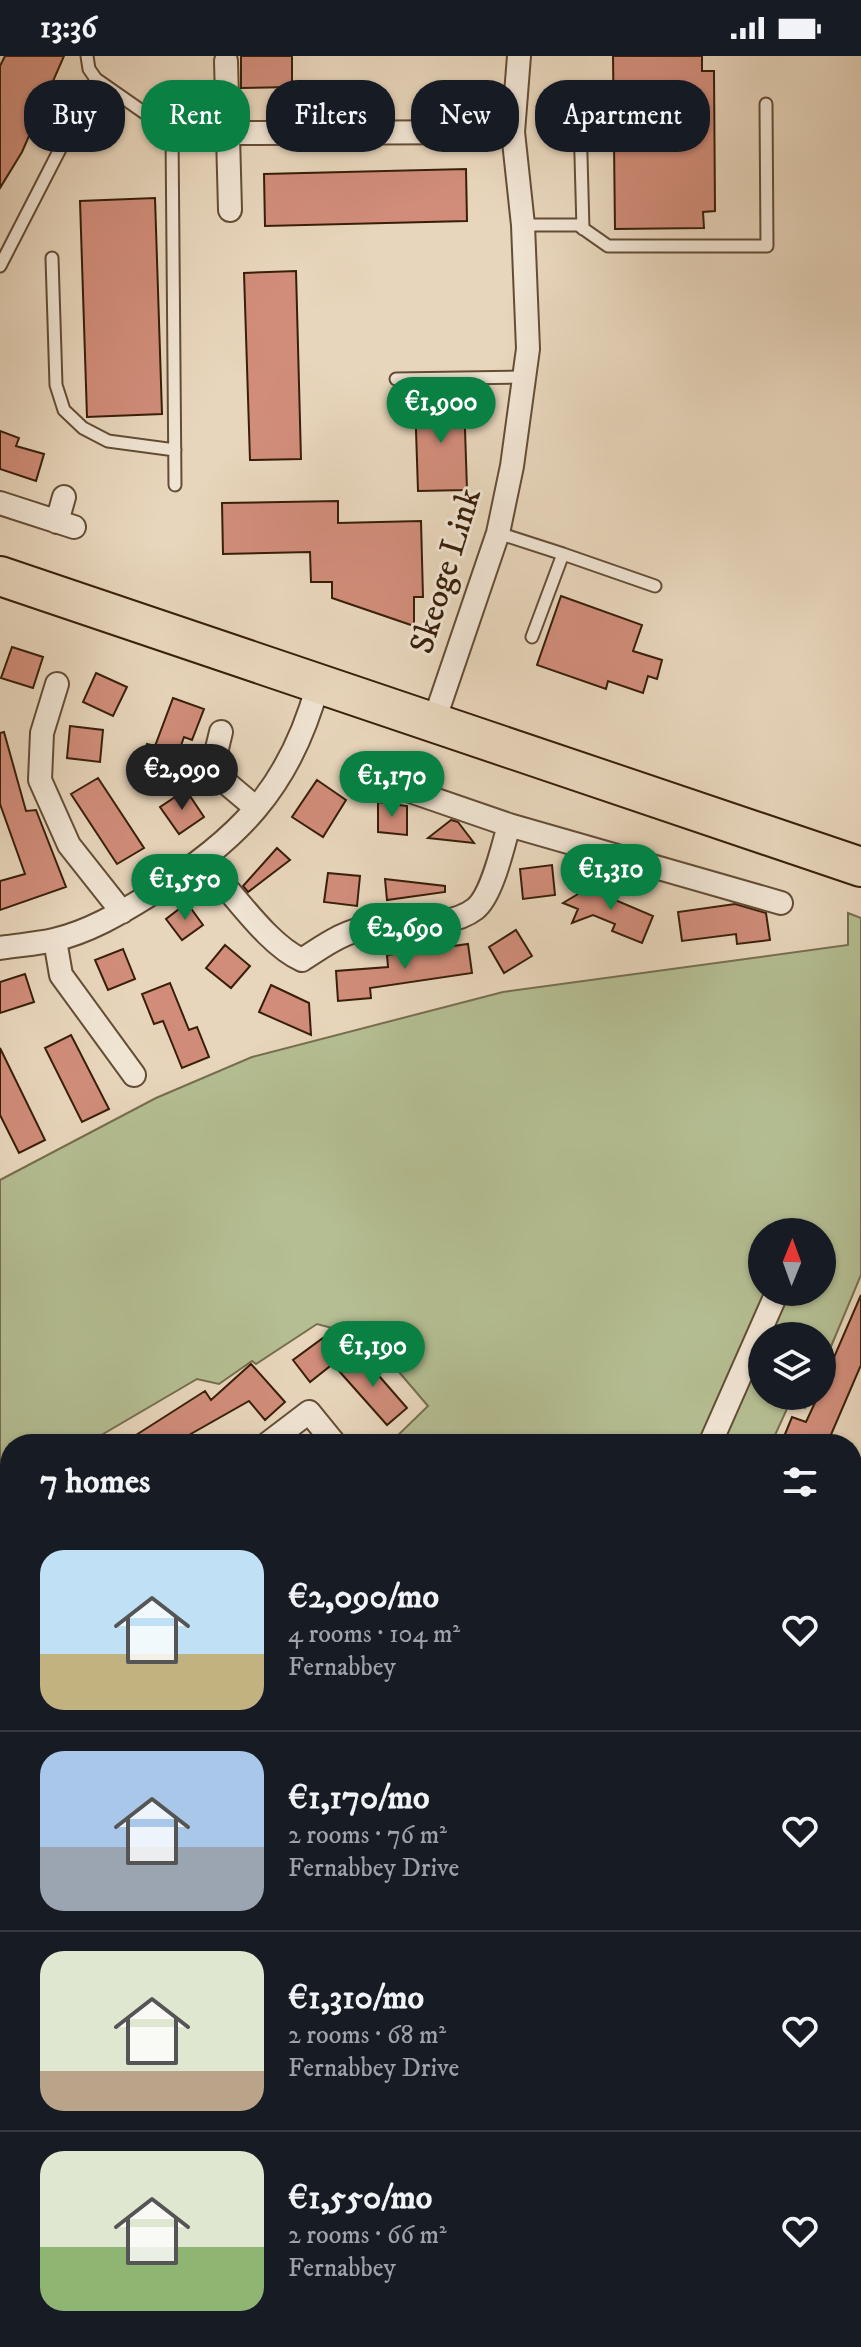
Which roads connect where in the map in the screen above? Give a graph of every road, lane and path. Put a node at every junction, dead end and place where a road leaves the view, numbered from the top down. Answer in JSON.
{"nodes":[{"id":1,"x":87,"y":56,"type":"edge"},
{"id":2,"x":519,"y":56,"type":"edge"},
{"id":3,"x":226,"y":61,"type":"dead end"},
{"id":4,"x":96,"y":79,"type":"junction"},
{"id":5,"x":227,"y":80,"type":"edge"},
{"id":6,"x":517,"y":80,"type":"edge"},
{"id":7,"x":766,"y":104,"type":"dead end"},
{"id":8,"x":141,"y":110,"type":"edge"},
{"id":9,"x":411,"y":132,"type":"edge"},
{"id":10,"x":250,"y":133,"type":"edge"},
{"id":11,"x":172,"y":152,"type":"edge"},
{"id":12,"x":229,"y":152,"type":"edge"},
{"id":13,"x":515,"y":152,"type":"edge"},
{"id":14,"x":581,"y":152,"type":"edge"},
{"id":15,"x":230,"y":210,"type":"dead end"},
{"id":16,"x":523,"y":225,"type":"junction"},
{"id":17,"x":583,"y":229,"type":"junction"},
{"id":18,"x":52,"y":258,"type":"dead end"},
{"id":19,"x":0,"y":266,"type":"edge"},
{"id":20,"x":525,"y":377,"type":"junction"},
{"id":21,"x":396,"y":379,"type":"dead end"},
{"id":22,"x":175,"y":450,"type":"junction"},
{"id":23,"x":175,"y":485,"type":"dead end"},
{"id":24,"x":64,"y":497,"type":"dead end"},
{"id":25,"x":0,"y":503,"type":"edge"},
{"id":26,"x":498,"y":533,"type":"junction"},
{"id":27,"x":563,"y":554,"type":"junction"},
{"id":28,"x":0,"y":576,"type":"edge"},
{"id":29,"x":655,"y":586,"type":"dead end"},
{"id":30,"x":532,"y":637,"type":"dead end"},
{"id":31,"x":57,"y":684,"type":"dead end"},
{"id":32,"x":318,"y":684,"type":"junction"},
{"id":33,"x":434,"y":721,"type":"junction"},
{"id":34,"x":221,"y":732,"type":"dead end"},
{"id":35,"x":355,"y":772,"type":"dead end"},
{"id":36,"x":256,"y":808,"type":"junction"},
{"id":37,"x":509,"y":825,"type":"junction"},
{"id":38,"x":203,"y":862,"type":"junction"},
{"id":39,"x":861,"y":867,"type":"edge"},
{"id":40,"x":781,"y":903,"type":"dead end"},
{"id":41,"x":122,"y":912,"type":"junction"},
{"id":42,"x":55,"y":940,"type":"junction"},
{"id":43,"x":0,"y":948,"type":"edge"},
{"id":44,"x":134,"y":1075,"type":"dead end"},
{"id":45,"x":771,"y":1306,"type":"edge"},
{"id":46,"x":280,"y":1434,"type":"edge"},
{"id":47,"x":327,"y":1434,"type":"edge"},
{"id":48,"x":714,"y":1434,"type":"edge"}],
"edges":[{"from":1,"to":4,"type":"lane"},
{"from":2,"to":6,"type":"street","name":"Skeoge Link"},
{"from":3,"to":5,"type":"street"},
{"from":4,"to":8,"type":"lane"},
{"from":4,"to":19,"type":"lane"},
{"from":7,"to":17,"type":"lane"},
{"from":9,"to":10,"type":"street"},
{"from":11,"to":22,"type":"lane"},
{"from":12,"to":15,"type":"street"},
{"from":13,"to":16,"type":"street","name":"Skeoge Link"},
{"from":14,"to":17,"type":"lane"},
{"from":16,"to":17,"type":"lane"},
{"from":16,"to":20,"type":"street","name":"Skeoge Link"},
{"from":18,"to":22,"type":"lane"},
{"from":20,"to":21,"type":"lane"},
{"from":20,"to":26,"type":"street","name":"Skeoge Link"},
{"from":22,"to":23,"type":"lane"},
{"from":24,"to":25,"type":"street"},
{"from":26,"to":27,"type":"lane"},
{"from":26,"to":33,"type":"street","name":"Skeoge Link"},
{"from":27,"to":29,"type":"lane"},
{"from":27,"to":30,"type":"lane"},
{"from":28,"to":32,"type":"highway"},
{"from":31,"to":41,"type":"street"},
{"from":32,"to":33,"type":"highway"},
{"from":32,"to":36,"type":"street"},
{"from":33,"to":39,"type":"highway"},
{"from":34,"to":36,"type":"street"},
{"from":35,"to":37,"type":"street"},
{"from":36,"to":38,"type":"street"},
{"from":37,"to":38,"type":"street"},
{"from":37,"to":40,"type":"street"},
{"from":38,"to":41,"type":"street"},
{"from":41,"to":42,"type":"street"},
{"from":42,"to":43,"type":"street"},
{"from":42,"to":44,"type":"street"},
{"from":45,"to":48,"type":"street"},
{"from":46,"to":47,"type":"street"}]}
